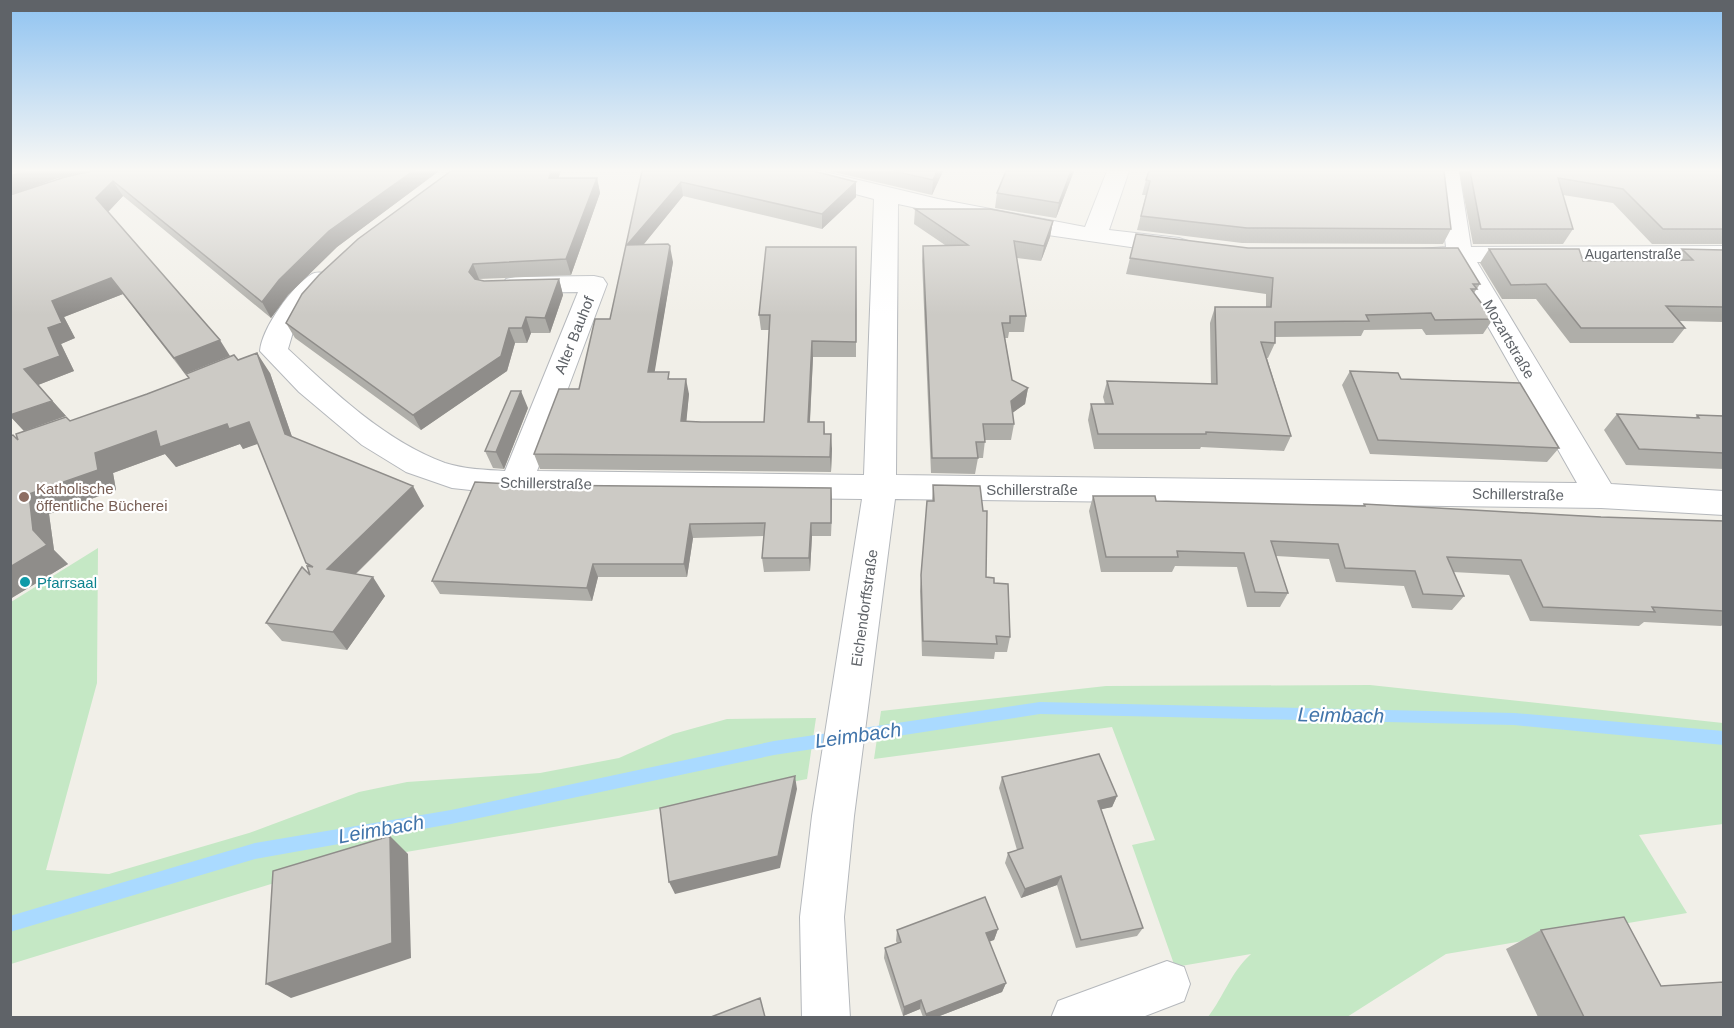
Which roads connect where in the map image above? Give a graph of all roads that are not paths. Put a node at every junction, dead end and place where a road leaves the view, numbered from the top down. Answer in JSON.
{"nodes":[{"id":1,"x":886,"y":219,"type":"edge"},
{"id":2,"x":1012,"y":219,"type":"edge"},
{"id":3,"x":1100,"y":219,"type":"edge"},
{"id":4,"x":1455,"y":219,"type":"edge"},
{"id":5,"x":1095,"y":234,"type":"junction"},
{"id":6,"x":1201,"y":249,"type":"edge"},
{"id":7,"x":1724,"y":254,"type":"edge"},
{"id":8,"x":1395,"y":255,"type":"edge"},
{"id":9,"x":1460,"y":255,"type":"junction"},
{"id":10,"x":339,"y":262,"type":"edge"},
{"id":11,"x":490,"y":286,"type":"edge"},
{"id":12,"x":516,"y":483,"type":"junction"},
{"id":13,"x":880,"y":488,"type":"junction"},
{"id":14,"x":1600,"y":496,"type":"junction"},
{"id":15,"x":1724,"y":503,"type":"edge"},
{"id":16,"x":1167,"y":984,"type":"dead end"},
{"id":17,"x":826,"y":1017,"type":"edge"},
{"id":18,"x":1075,"y":1017,"type":"edge"}],
"edges":[{"from":1,"to":13,"type":"street","name":"Eichendorffstraße"},
{"from":2,"to":5,"type":"street"},
{"from":3,"to":5,"type":"street"},
{"from":4,"to":9,"type":"street","name":"Mozartstraße"},
{"from":5,"to":6,"type":"street"},
{"from":7,"to":9,"type":"street","name":"Augartenstraße"},
{"from":8,"to":9,"type":"street","name":"Augartenstraße"},
{"from":9,"to":14,"type":"street","name":"Mozartstraße"},
{"from":10,"to":12,"type":"street","name":"Schillerstraße"},
{"from":11,"to":12,"type":"street","name":"Alter Bauhof"},
{"from":12,"to":13,"type":"street","name":"Schillerstraße"},
{"from":13,"to":14,"type":"street","name":"Schillerstraße"},
{"from":13,"to":17,"type":"street","name":"Eichendorffstraße"},
{"from":14,"to":15,"type":"street","name":"Schillerstraße"},
{"from":16,"to":18,"type":"street"}]}
